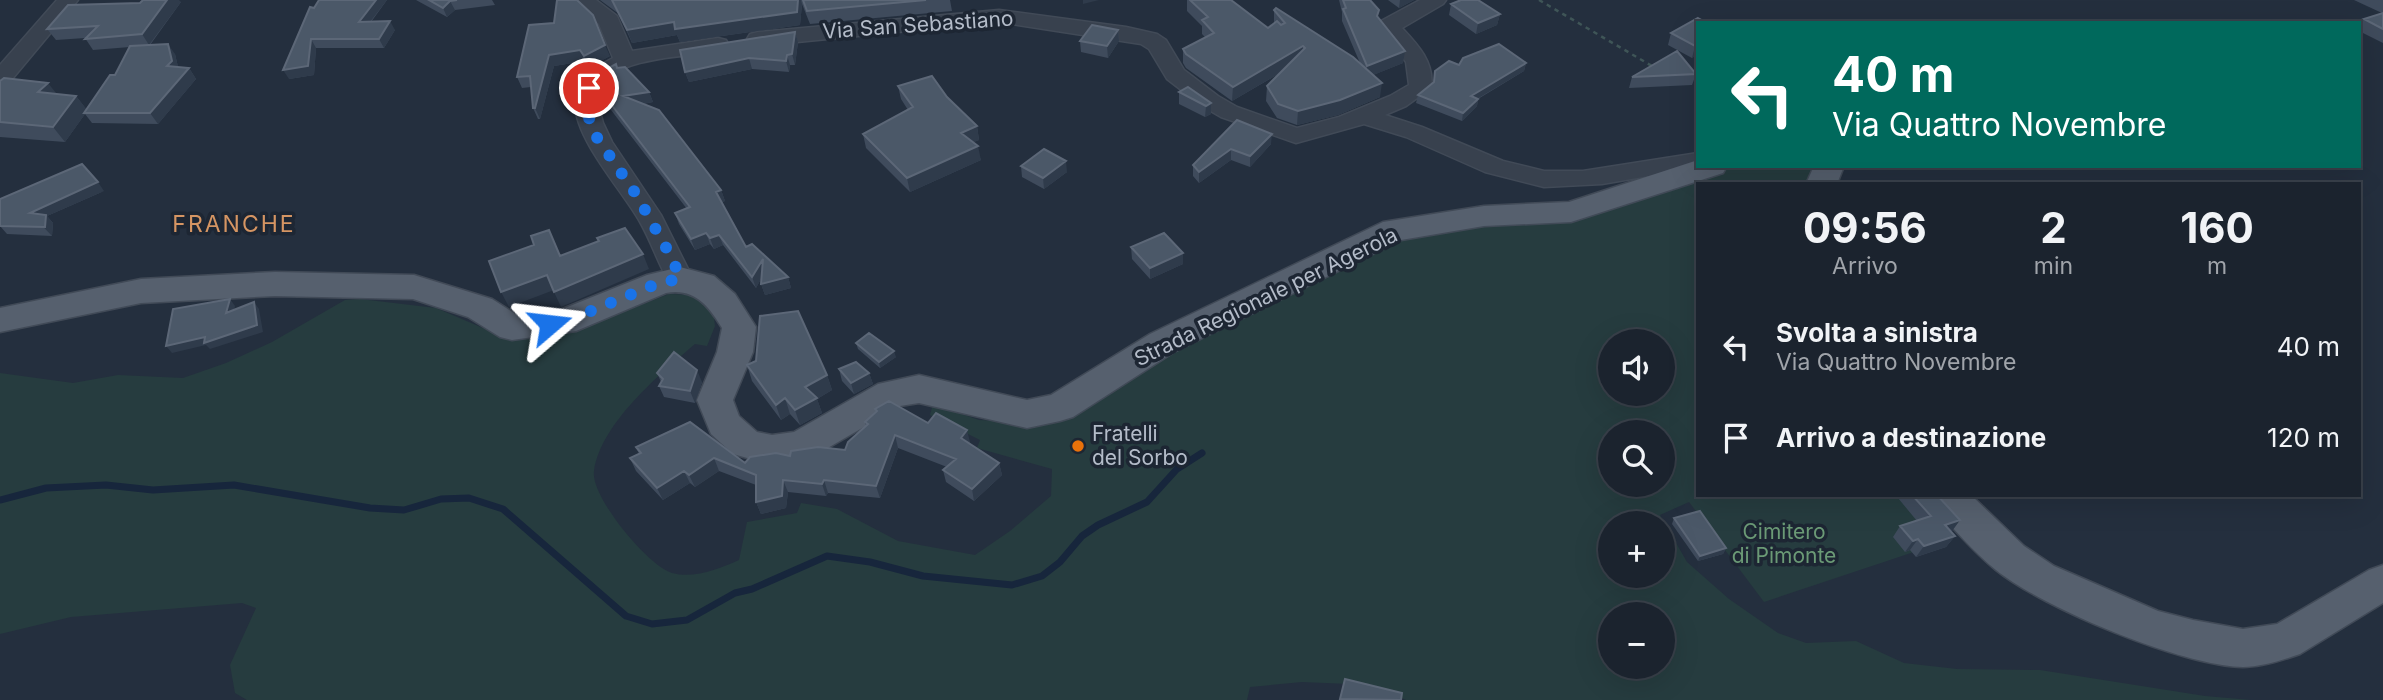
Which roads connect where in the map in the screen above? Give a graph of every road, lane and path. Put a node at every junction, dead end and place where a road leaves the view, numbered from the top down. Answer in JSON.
{"nodes":[{"id":1,"x":68,"y":0,"type":"edge"},
{"id":2,"x":583,"y":0,"type":"edge"},
{"id":3,"x":1436,"y":0,"type":"edge"},
{"id":4,"x":1539,"y":0,"type":"edge"},
{"id":5,"x":997,"y":8,"type":"edge"},
{"id":6,"x":625,"y":60,"type":"junction"},
{"id":7,"x":1652,"y":66,"type":"edge"},
{"id":8,"x":0,"y":79,"type":"edge"},
{"id":9,"x":1363,"y":116,"type":"junction"},
{"id":10,"x":1696,"y":161,"type":"edge"},
{"id":11,"x":1706,"y":168,"type":"edge"},
{"id":12,"x":680,"y":279,"type":"junction"},
{"id":13,"x":0,"y":320,"type":"edge"},
{"id":14,"x":1949,"y":497,"type":"edge"},
{"id":15,"x":2383,"y":582,"type":"edge"}],
"edges":[{"from":1,"to":8,"type":"street"},
{"from":2,"to":6,"type":"street"},
{"from":3,"to":9,"type":"street","name":"Via San Sebastiano"},
{"from":4,"to":7,"type":"path"},
{"from":5,"to":6,"type":"street","name":"Via San Sebastiano"},
{"from":5,"to":9,"type":"street","name":"Via San Sebastiano"},
{"from":6,"to":12,"type":"street"},
{"from":9,"to":10,"type":"street"},
{"from":11,"to":12,"type":"main road","name":"Strada Regionale per Agerola"},
{"from":12,"to":13,"type":"main road"},
{"from":14,"to":15,"type":"main road"}]}
